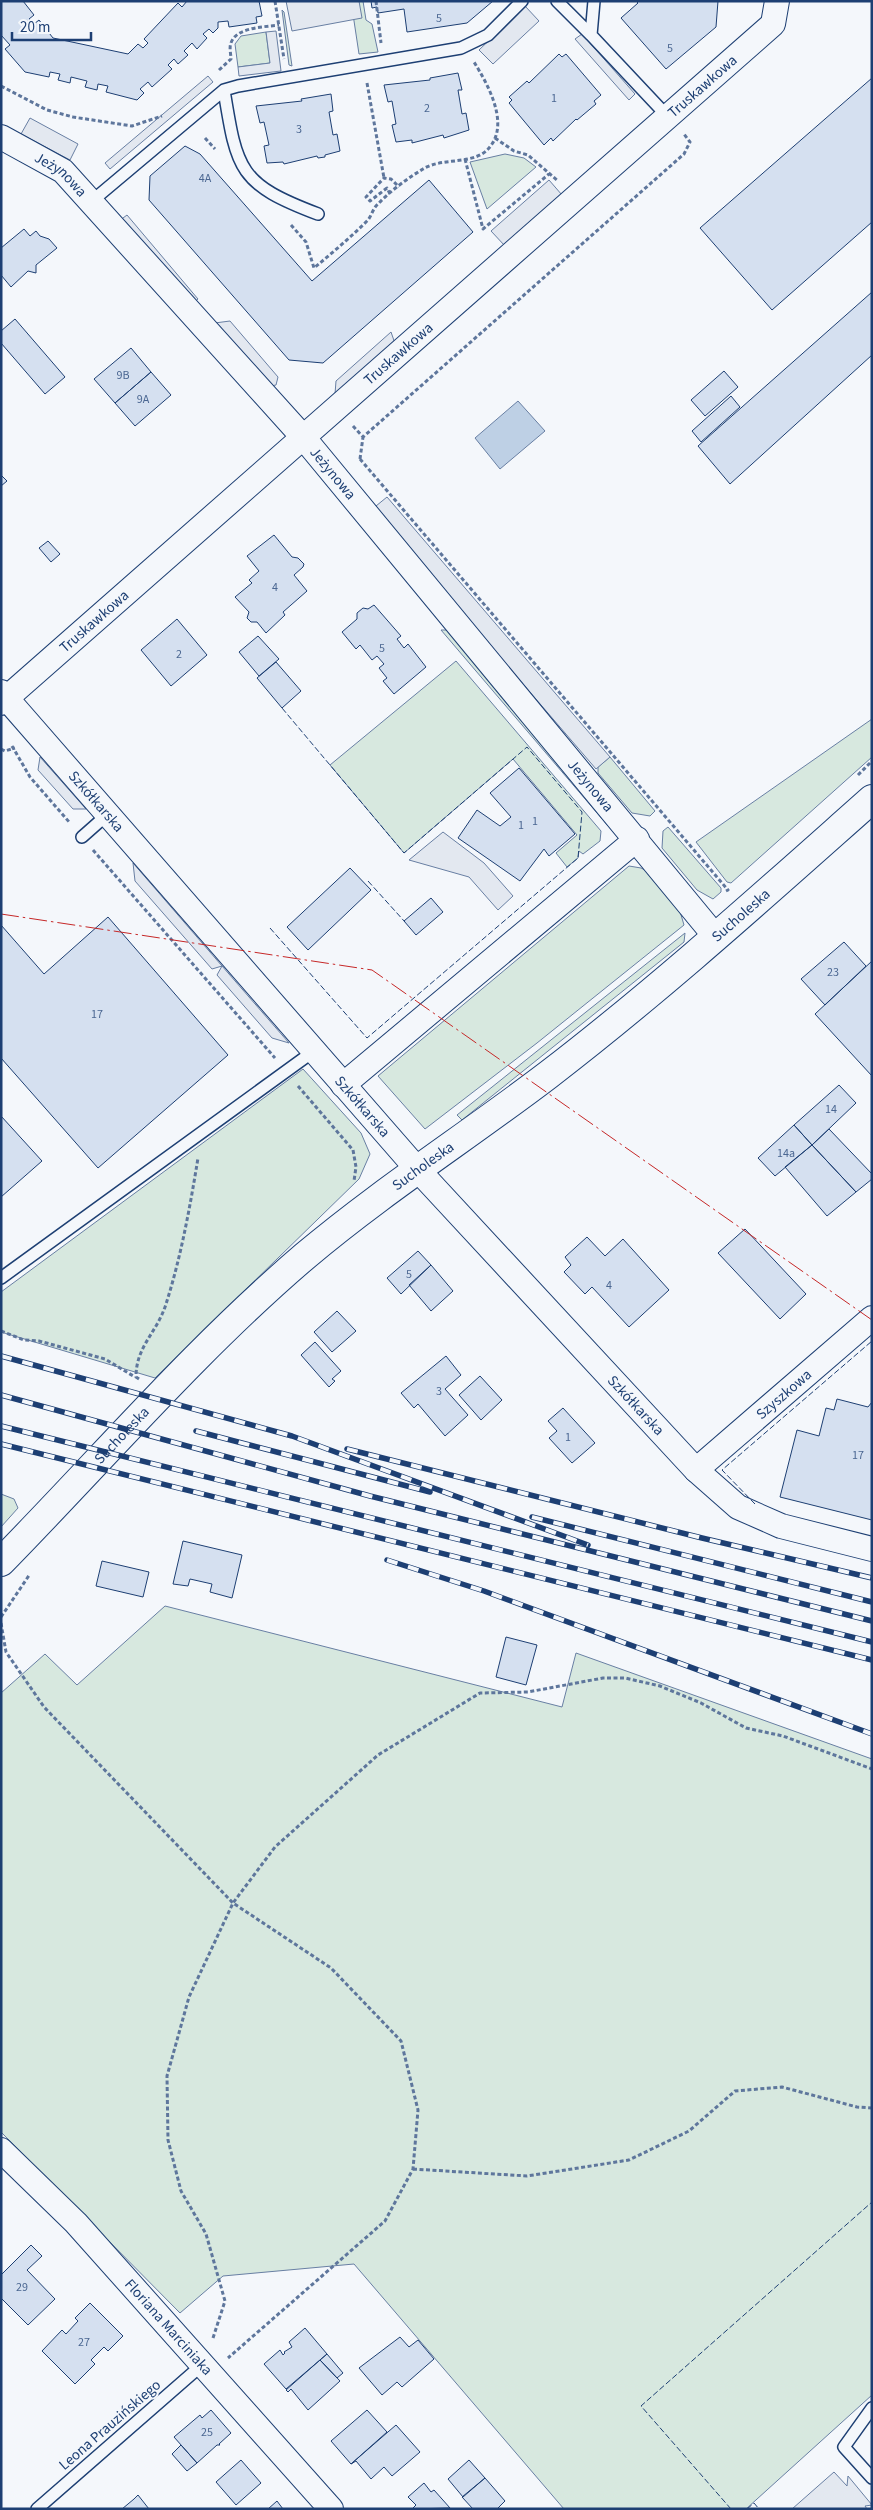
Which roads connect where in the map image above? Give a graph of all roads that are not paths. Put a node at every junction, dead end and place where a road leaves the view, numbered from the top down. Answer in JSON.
{"nodes":[{"id":1,"x":522,"y":1,"type":"edge"},
{"id":2,"x":557,"y":1,"type":"edge"},
{"id":3,"x":594,"y":1,"type":"edge"},
{"id":4,"x":777,"y":1,"type":"edge"},
{"id":5,"x":591,"y":35,"type":"junction"},
{"id":6,"x":224,"y":90,"type":"junction"},
{"id":7,"x":669,"y":118,"type":"junction"},
{"id":8,"x":1,"y":137,"type":"edge"},
{"id":9,"x":92,"y":201,"type":"junction"},
{"id":10,"x":318,"y":214,"type":"dead end"},
{"id":11,"x":302,"y":437,"type":"junction"},
{"id":12,"x":3,"y":698,"type":"edge"},
{"id":13,"x":872,"y":799,"type":"edge"},
{"id":14,"x":108,"y":814,"type":"junction"},
{"id":15,"x":82,"y":837,"type":"road end"},
{"id":16,"x":637,"y":839,"type":"junction"},
{"id":17,"x":706,"y":926,"type":"junction"},
{"id":18,"x":314,"y":1051,"type":"junction"},
{"id":19,"x":343,"y":1085,"type":"junction"},
{"id":20,"x":418,"y":1170,"type":"junction"},
{"id":21,"x":1,"y":1278,"type":"edge"},
{"id":22,"x":872,"y":1318,"type":"edge"},
{"id":23,"x":696,"y":1470,"type":"junction"},
{"id":24,"x":872,"y":1549,"type":"edge"},
{"id":25,"x":1,"y":1562,"type":"edge"},
{"id":26,"x":1,"y":2150,"type":"edge"},
{"id":27,"x":203,"y":2364,"type":"junction"},
{"id":28,"x":872,"y":2408,"type":"edge"},
{"id":29,"x":872,"y":2478,"type":"edge"},
{"id":30,"x":37,"y":2509,"type":"edge"},
{"id":31,"x":332,"y":2509,"type":"edge"}],
"edges":[{"from":1,"to":6,"type":"lane"},
{"from":2,"to":5,"type":"lane"},
{"from":3,"to":5,"type":"lane"},
{"from":4,"to":7,"type":"street","name":"Truskawkowa"},
{"from":5,"to":7,"type":"lane"},
{"from":6,"to":9,"type":"lane"},
{"from":6,"to":10,"type":"lane"},
{"from":7,"to":11,"type":"street","name":"Truskawkowa"},
{"from":8,"to":9,"type":"street","name":"Jeżynowa"},
{"from":9,"to":11,"type":"street","name":"Jeżynowa"},
{"from":11,"to":12,"type":"street","name":"Truskawkowa"},
{"from":11,"to":16,"type":"street","name":"Jeżynowa"},
{"from":12,"to":14,"type":"street","name":"Szkółkarska"},
{"from":13,"to":17,"type":"street","name":"Sucholeska"},
{"from":14,"to":15,"type":"lane"},
{"from":14,"to":18,"type":"street","name":"Szkółkarska"},
{"from":16,"to":17,"type":"street","name":"Jeżynowa"},
{"from":16,"to":19,"type":"street"},
{"from":17,"to":20,"type":"street","name":"Sucholeska"},
{"from":18,"to":19,"type":"street","name":"Szkółkarska"},
{"from":18,"to":21,"type":"lane"},
{"from":19,"to":20,"type":"street","name":"Szkółkarska"},
{"from":20,"to":23,"type":"street","name":"Szkółkarska"},
{"from":20,"to":25,"type":"street","name":"Sucholeska"},
{"from":22,"to":23,"type":"street","name":"Szyszkowa"},
{"from":23,"to":24,"type":"street","name":"Szkółkarska"},
{"from":26,"to":27,"type":"street","name":"Floriana Marciniaka"},
{"from":27,"to":30,"type":"lane","name":"Leona Prauzińskiego"},
{"from":27,"to":31,"type":"street","name":"Floriana Marciniaka"},
{"from":28,"to":29,"type":"lane"}]}
